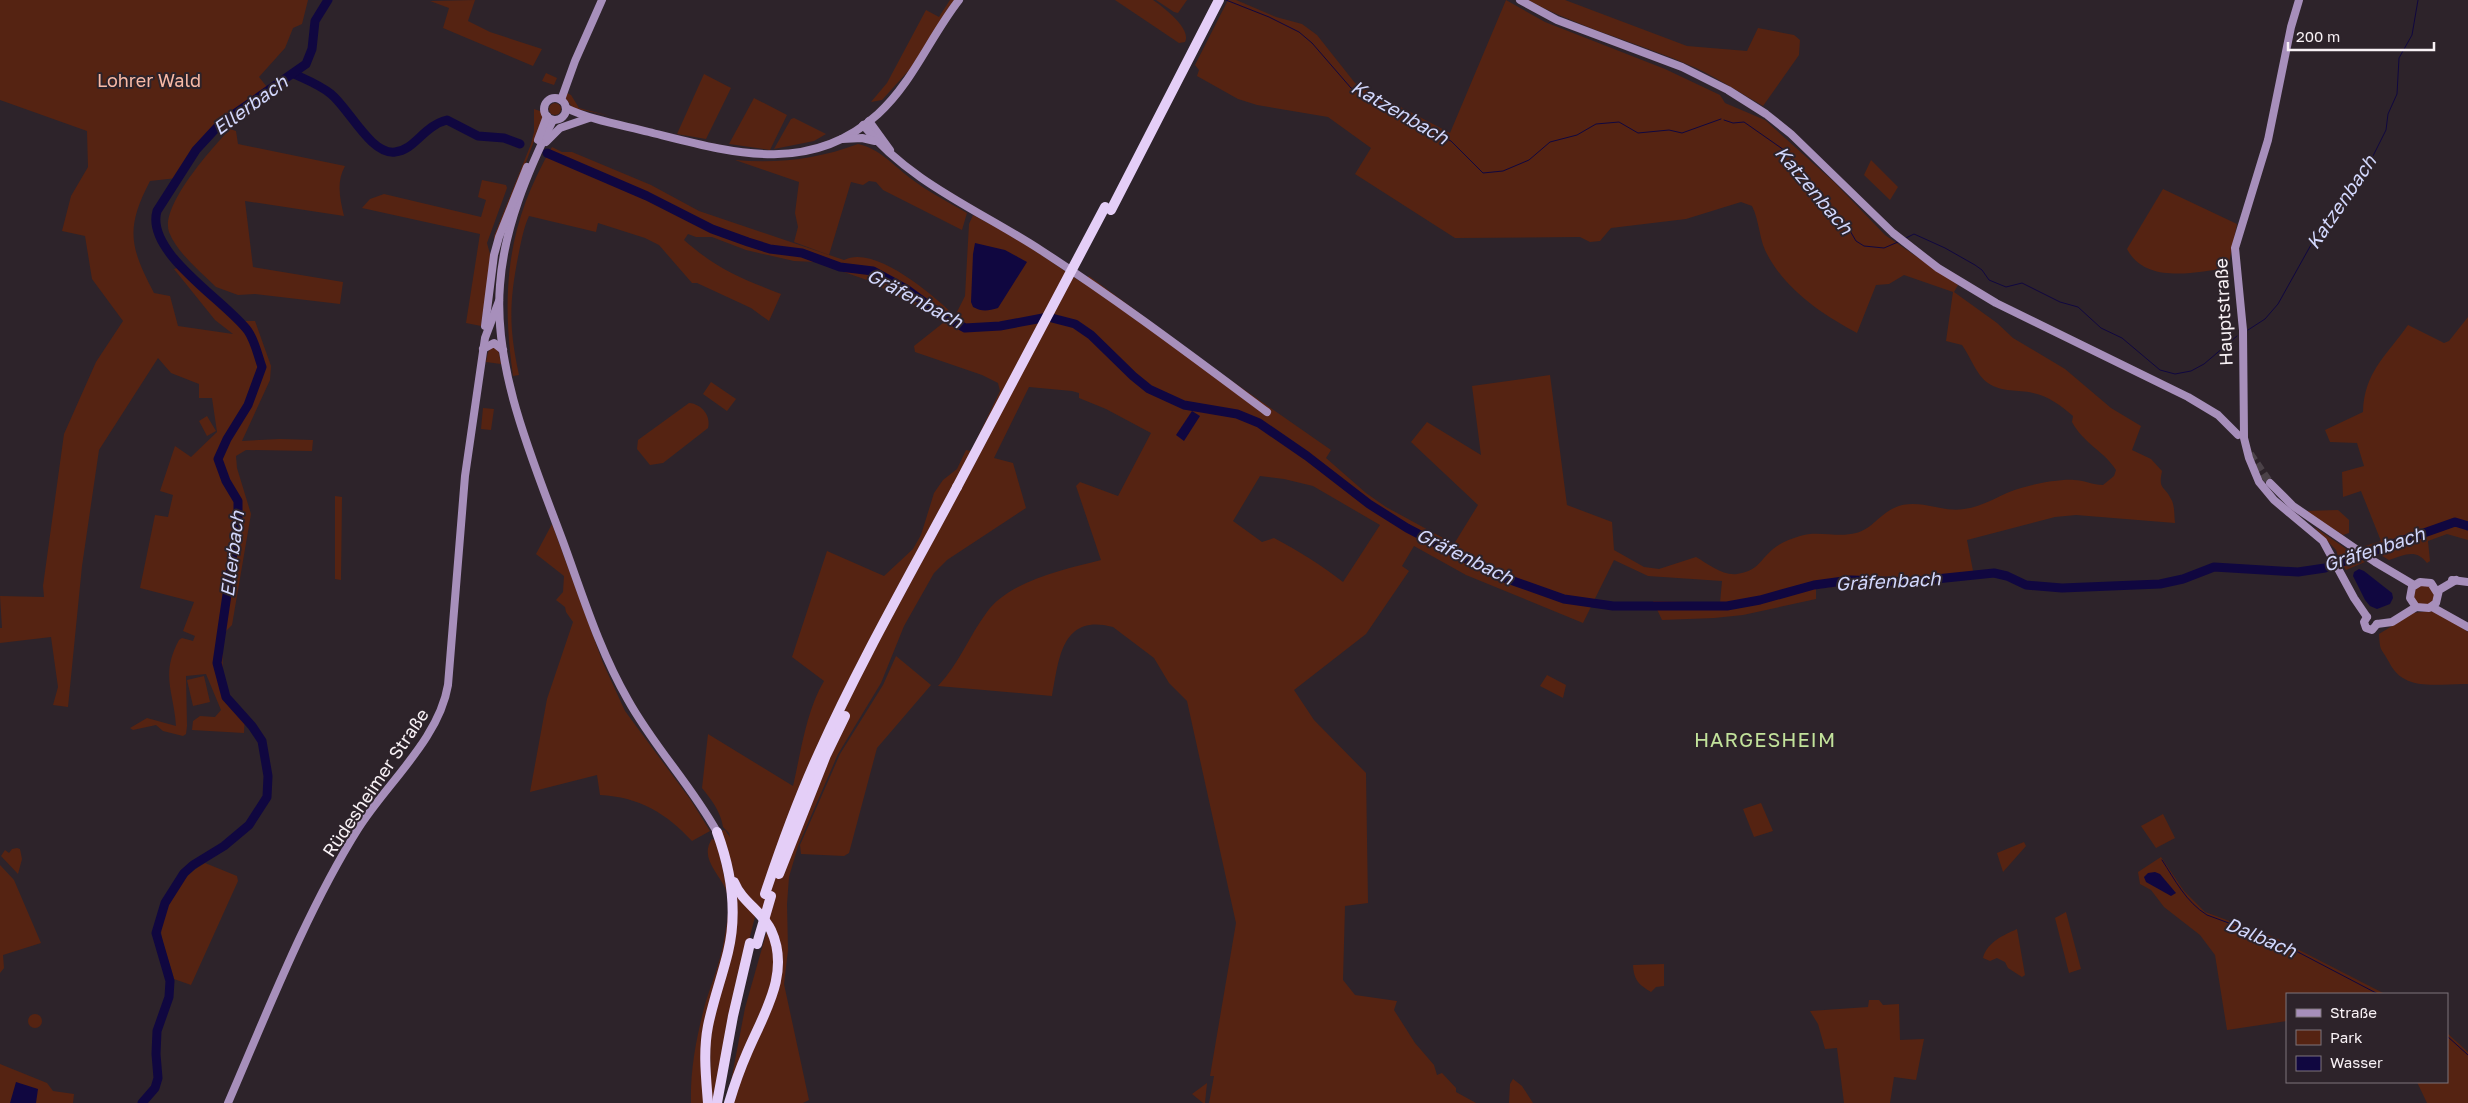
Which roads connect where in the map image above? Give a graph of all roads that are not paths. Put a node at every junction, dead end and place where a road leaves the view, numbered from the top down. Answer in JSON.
{"nodes":[{"id":1,"x":602,"y":0,"type":"edge"},
{"id":2,"x":959,"y":0,"type":"edge"},
{"id":3,"x":1520,"y":0,"type":"edge"},
{"id":4,"x":2299,"y":0,"type":"edge"},
{"id":5,"x":1214,"y":4,"type":"edge"},
{"id":6,"x":557,"y":99,"type":"junction"},
{"id":7,"x":565,"y":111,"type":"junction"},
{"id":8,"x":550,"y":118,"type":"junction"},
{"id":9,"x":589,"y":118,"type":"junction"},
{"id":10,"x":603,"y":120,"type":"junction"},
{"id":11,"x":866,"y":123,"type":"junction"},
{"id":12,"x":837,"y":140,"type":"junction"},
{"id":13,"x":876,"y":141,"type":"junction"},
{"id":14,"x":904,"y":165,"type":"junction"},
{"id":15,"x":528,"y":170,"type":"junction"},
{"id":16,"x":512,"y":219,"type":"junction"},
{"id":17,"x":499,"y":301,"type":"junction"},
{"id":18,"x":485,"y":338,"type":"junction"},
{"id":19,"x":483,"y":349,"type":"junction"},
{"id":20,"x":503,"y":350,"type":"junction"},
{"id":21,"x":1267,"y":412,"type":"dead end"},
{"id":22,"x":2238,"y":435,"type":"dead end"},
{"id":23,"x":2270,"y":483,"type":"tunnel mouth"},
{"id":24,"x":2456,"y":580,"type":"junction"},
{"id":25,"x":2468,"y":582,"type":"edge"},
{"id":26,"x":2433,"y":585,"type":"junction"},
{"id":27,"x":2412,"y":588,"type":"junction"},
{"id":28,"x":2437,"y":597,"type":"junction"},
{"id":29,"x":2413,"y":604,"type":"junction"},
{"id":30,"x":2432,"y":607,"type":"junction"},
{"id":31,"x":2468,"y":626,"type":"edge"},
{"id":32,"x":717,"y":832,"type":"joint"},
{"id":33,"x":730,"y":875,"type":"junction"},
{"id":34,"x":754,"y":944,"type":"junction"},
{"id":35,"x":228,"y":1103,"type":"edge"},
{"id":36,"x":708,"y":1103,"type":"edge"},
{"id":37,"x":717,"y":1103,"type":"edge"},
{"id":38,"x":724,"y":1103,"type":"edge"},
{"id":39,"x":730,"y":1103,"type":"edge"}],
"edges":[{"from":1,"to":6,"type":"main road"},
{"from":2,"to":11,"type":"main road"},
{"from":3,"to":22,"type":"main road"},
{"from":4,"to":29,"type":"main road","name":"Hauptstraße"},
{"from":5,"to":34,"type":"highway","bridge":true},
{"from":6,"to":7,"type":"main road"},
{"from":6,"to":8,"type":"main road"},
{"from":7,"to":8,"type":"main road"},
{"from":7,"to":9,"type":"main road"},
{"from":7,"to":10,"type":"main road"},
{"from":8,"to":15,"type":"main road"},
{"from":9,"to":10,"type":"main road"},
{"from":9,"to":15,"type":"main road"},
{"from":10,"to":12,"type":"main road"},
{"from":11,"to":12,"type":"main road"},
{"from":11,"to":13,"type":"main road"},
{"from":11,"to":14,"type":"main road"},
{"from":12,"to":13,"type":"main road"},
{"from":13,"to":14,"type":"main road"},
{"from":14,"to":21,"type":"main road"},
{"from":15,"to":16,"type":"main road"},
{"from":15,"to":16,"type":"main road"},
{"from":15,"to":18,"type":"main road","name":"Rüdesheimer Straße"},
{"from":16,"to":17,"type":"main road"},
{"from":17,"to":18,"type":"main road","name":"Rüdesheimer Straße"},
{"from":17,"to":20,"type":"main road"},
{"from":18,"to":19,"type":"main road","name":"Rüdesheimer Straße"},
{"from":19,"to":20,"type":"main road"},
{"from":19,"to":35,"type":"main road","name":"Rüdesheimer Straße"},
{"from":20,"to":32,"type":"main road"},
{"from":23,"to":27,"type":"main road"},
{"from":24,"to":25,"type":"main road"},
{"from":24,"to":26,"type":"main road"},
{"from":24,"to":28,"type":"main road"},
{"from":26,"to":27,"type":"main road"},
{"from":26,"to":28,"type":"main road"},
{"from":27,"to":29,"type":"main road"},
{"from":28,"to":30,"type":"main road"},
{"from":28,"to":31,"type":"main road"},
{"from":29,"to":30,"type":"main road"},
{"from":30,"to":31,"type":"main road"},
{"from":32,"to":33,"type":"highway"},
{"from":33,"to":36,"type":"highway"},
{"from":33,"to":39,"type":"highway"},
{"from":34,"to":37,"type":"highway"},
{"from":34,"to":38,"type":"highway"}]}
